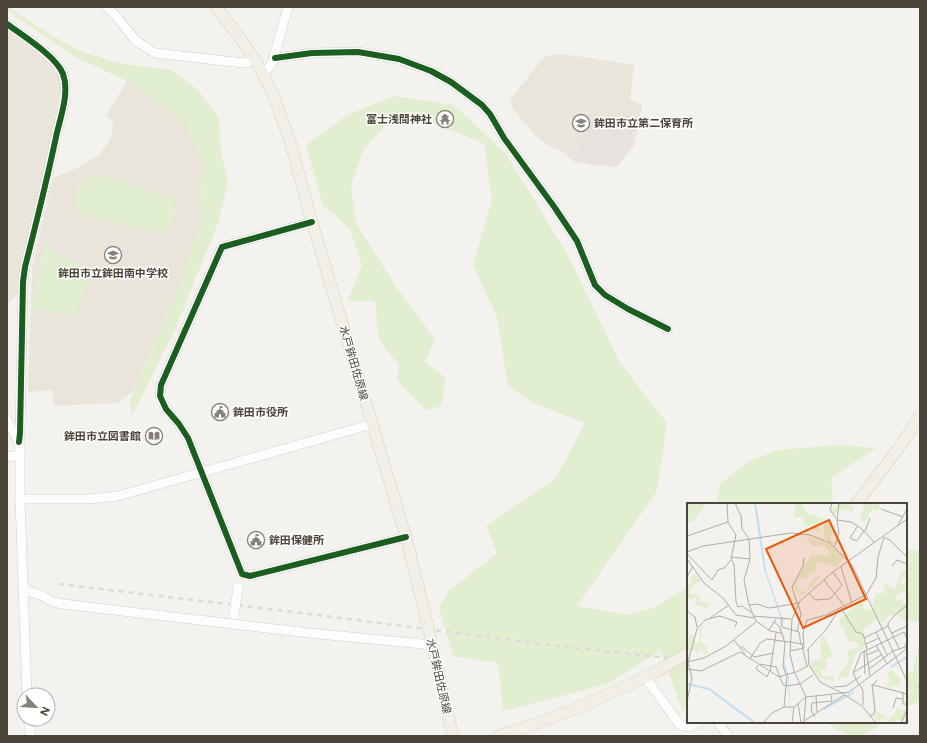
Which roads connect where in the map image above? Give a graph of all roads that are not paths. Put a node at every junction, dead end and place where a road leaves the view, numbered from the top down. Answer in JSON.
{"nodes":[{"id":1,"x":106,"y":7,"type":"edge"},
{"id":2,"x":216,"y":7,"type":"edge"},
{"id":3,"x":288,"y":7,"type":"edge"},
{"id":4,"x":7,"y":24,"type":"edge"},
{"id":5,"x":254,"y":58,"type":"junction"},
{"id":6,"x":275,"y":58,"type":"junction"},
{"id":7,"x":263,"y":74,"type":"junction"},
{"id":8,"x":312,"y":222,"type":"junction"},
{"id":9,"x":668,"y":329,"type":"dead end"},
{"id":10,"x":920,"y":416,"type":"edge"},
{"id":11,"x":7,"y":420,"type":"edge"},
{"id":12,"x":372,"y":424,"type":"junction"},
{"id":13,"x":19,"y":442,"type":"junction"},
{"id":14,"x":20,"y":455,"type":"junction"},
{"id":15,"x":7,"y":457,"type":"edge"},
{"id":16,"x":201,"y":472,"type":"junction"},
{"id":17,"x":20,"y":499,"type":"junction"},
{"id":18,"x":857,"y":503,"type":"edge"},
{"id":19,"x":406,"y":538,"type":"junction"},
{"id":20,"x":242,"y":574,"type":"junction"},
{"id":21,"x":23,"y":590,"type":"junction"},
{"id":22,"x":234,"y":620,"type":"junction"},
{"id":23,"x":432,"y":643,"type":"junction"},
{"id":24,"x":687,"y":654,"type":"edge"},
{"id":25,"x":645,"y":677,"type":"junction"},
{"id":26,"x":27,"y":687,"type":"edge"},
{"id":27,"x":696,"y":723,"type":"edge"},
{"id":28,"x":719,"y":723,"type":"edge"},
{"id":29,"x":453,"y":736,"type":"edge"},
{"id":30,"x":498,"y":736,"type":"edge"},
{"id":31,"x":728,"y":736,"type":"edge"}],
"edges":[{"from":1,"to":5,"type":"street"},
{"from":2,"to":5,"type":"main road","name":"水戸鉾田佐原線"},
{"from":3,"to":6,"type":"street"},
{"from":4,"to":13,"type":"street"},
{"from":5,"to":7,"type":"main road","name":"水戸鉾田佐原線"},
{"from":6,"to":7,"type":"street"},
{"from":6,"to":9,"type":"street"},
{"from":7,"to":8,"type":"main road","name":"水戸鉾田佐原線"},
{"from":8,"to":12,"type":"main road","name":"水戸鉾田佐原線"},
{"from":8,"to":16,"type":"street"},
{"from":10,"to":18,"type":"main road"},
{"from":11,"to":13,"type":"street"},
{"from":12,"to":16,"type":"street"},
{"from":12,"to":19,"type":"main road","name":"水戸鉾田佐原線"},
{"from":13,"to":14,"type":"street"},
{"from":14,"to":15,"type":"street"},
{"from":14,"to":17,"type":"street"},
{"from":16,"to":17,"type":"street"},
{"from":16,"to":20,"type":"street"},
{"from":17,"to":21,"type":"street"},
{"from":19,"to":20,"type":"street"},
{"from":19,"to":23,"type":"main road","name":"水戸鉾田佐原線","bridge":true},
{"from":20,"to":22,"type":"street","bridge":true},
{"from":21,"to":22,"type":"street"},
{"from":21,"to":26,"type":"street"},
{"from":22,"to":23,"type":"street"},
{"from":23,"to":29,"type":"main road","name":"水戸鉾田佐原線"},
{"from":24,"to":25,"type":"main road","bridge":true},
{"from":25,"to":27,"type":"street"},
{"from":25,"to":30,"type":"main road"},
{"from":28,"to":31,"type":"street"}]}
